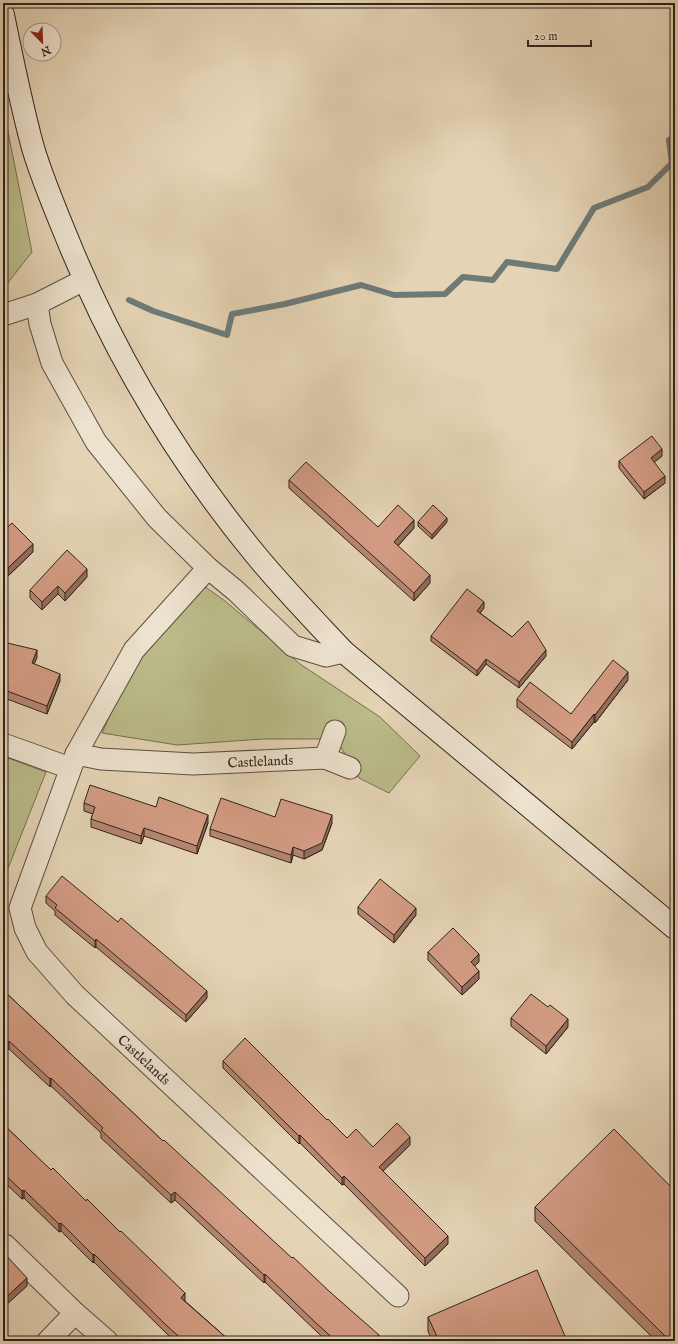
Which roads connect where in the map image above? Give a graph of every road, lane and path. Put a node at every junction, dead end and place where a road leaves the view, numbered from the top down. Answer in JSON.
{"nodes":[{"id":1,"x":3,"y":15,"type":"edge"},
{"id":2,"x":84,"y":280,"type":"junction"},
{"id":3,"x":37,"y":304,"type":"junction"},
{"id":4,"x":3,"y":315,"type":"edge"},
{"id":5,"x":208,"y":568,"type":"junction"},
{"id":6,"x":344,"y":652,"type":"junction"},
{"id":7,"x":335,"y":731,"type":"dead end"},
{"id":8,"x":3,"y":744,"type":"edge"},
{"id":9,"x":325,"y":758,"type":"junction"},
{"id":10,"x":73,"y":761,"type":"junction"},
{"id":11,"x":350,"y":768,"type":"dead end"},
{"id":12,"x":675,"y":928,"type":"edge"},
{"id":13,"x":5,"y":1245,"type":"dead end"},
{"id":14,"x":398,"y":1296,"type":"dead end"},
{"id":15,"x":75,"y":1313,"type":"junction"},
{"id":16,"x":48,"y":1341,"type":"edge"},
{"id":17,"x":107,"y":1341,"type":"edge"}],
"edges":[{"from":1,"to":2,"type":"main road"},
{"from":2,"to":3,"type":"street"},
{"from":2,"to":6,"type":"main road"},
{"from":3,"to":4,"type":"street"},
{"from":3,"to":5,"type":"street"},
{"from":5,"to":6,"type":"street"},
{"from":5,"to":10,"type":"street","name":"Castlelands"},
{"from":6,"to":12,"type":"main road"},
{"from":7,"to":9,"type":"street"},
{"from":8,"to":10,"type":"street","name":"Castlelands"},
{"from":9,"to":10,"type":"street","name":"Castlelands"},
{"from":9,"to":11,"type":"street","name":"Castlelands"},
{"from":10,"to":14,"type":"street","name":"Castlelands"},
{"from":13,"to":15,"type":"street"},
{"from":15,"to":16,"type":"street"},
{"from":15,"to":17,"type":"street"}]}
